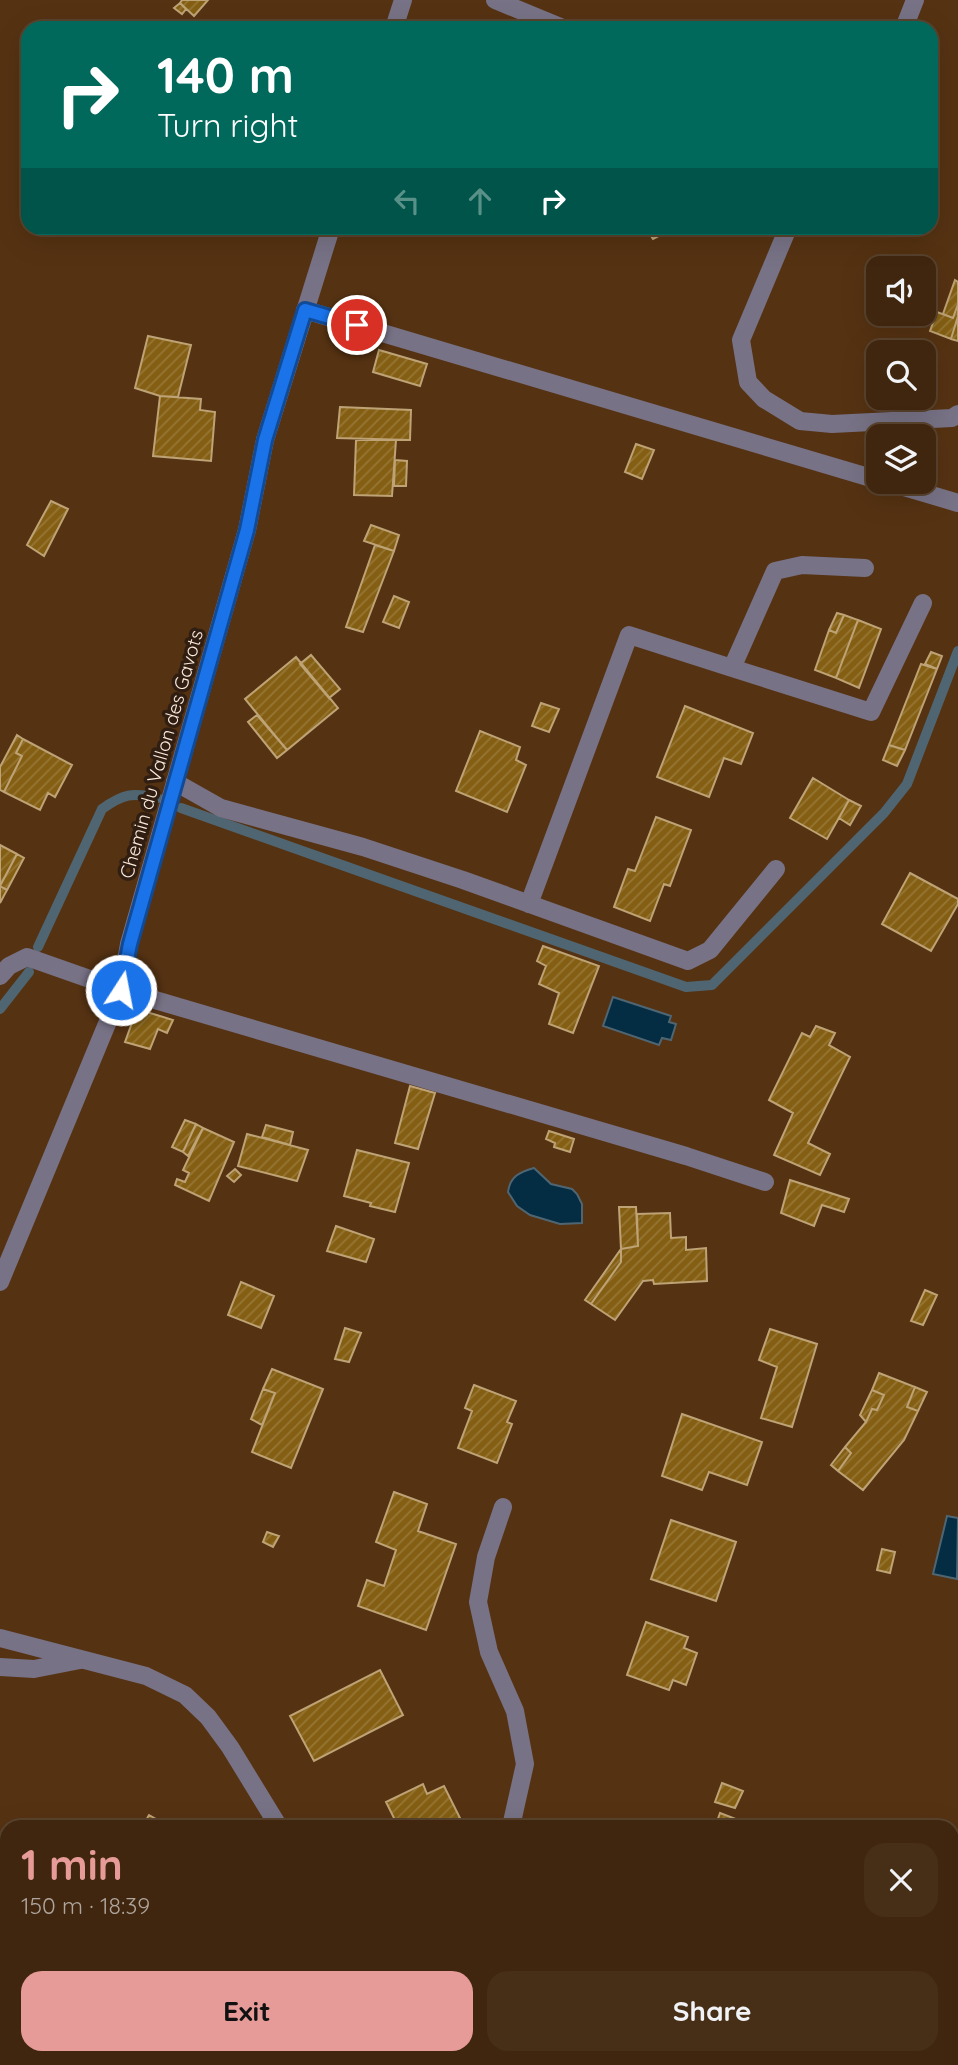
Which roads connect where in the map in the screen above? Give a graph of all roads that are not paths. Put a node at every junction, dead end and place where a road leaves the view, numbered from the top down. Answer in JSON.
{"nodes":[{"id":1,"x":403,"y":0,"type":"edge"},
{"id":2,"x":495,"y":0,"type":"edge"},
{"id":3,"x":915,"y":0,"type":"edge"},
{"id":4,"x":396,"y":21,"type":"edge"},
{"id":5,"x":546,"y":21,"type":"edge"},
{"id":6,"x":907,"y":21,"type":"edge"},
{"id":7,"x":329,"y":235,"type":"edge"},
{"id":8,"x":785,"y":235,"type":"edge"},
{"id":9,"x":305,"y":310,"type":"junction"},
{"id":10,"x":958,"y":414,"type":"edge"},
{"id":11,"x":866,"y":476,"type":"edge"},
{"id":12,"x":928,"y":494,"type":"edge"},
{"id":13,"x":958,"y":503,"type":"edge"},
{"id":14,"x":865,"y":568,"type":"dead end"},
{"id":15,"x":922,"y":603,"type":"dead end"},
{"id":16,"x":732,"y":668,"type":"junction"},
{"id":17,"x":175,"y":782,"type":"junction"},
{"id":18,"x":776,"y":869,"type":"dead end"},
{"id":19,"x":530,"y":904,"type":"junction"},
{"id":20,"x":0,"y":976,"type":"edge"},
{"id":21,"x":121,"y":990,"type":"junction"},
{"id":22,"x":765,"y":1182,"type":"dead end"},
{"id":23,"x":0,"y":1282,"type":"edge"},
{"id":24,"x":503,"y":1507,"type":"dead end"},
{"id":25,"x":0,"y":1638,"type":"edge"},
{"id":26,"x":80,"y":1660,"type":"junction"},
{"id":27,"x":0,"y":1667,"type":"edge"},
{"id":28,"x":275,"y":1820,"type":"edge"},
{"id":29,"x":512,"y":1820,"type":"edge"}],
"edges":[{"from":1,"to":4,"type":"street"},
{"from":2,"to":5,"type":"street"},
{"from":3,"to":6,"type":"street"},
{"from":7,"to":9,"type":"street","name":"Chemin du Vallon des Gavots"},
{"from":8,"to":10,"type":"street"},
{"from":9,"to":11,"type":"street"},
{"from":9,"to":17,"type":"street","name":"Chemin du Vallon des Gavots"},
{"from":12,"to":13,"type":"street"},
{"from":14,"to":16,"type":"street"},
{"from":15,"to":16,"type":"street"},
{"from":16,"to":19,"type":"street"},
{"from":17,"to":19,"type":"street"},
{"from":17,"to":21,"type":"street","name":"Chemin du Vallon des Gavots"},
{"from":18,"to":19,"type":"street"},
{"from":20,"to":21,"type":"street"},
{"from":21,"to":22,"type":"street"},
{"from":21,"to":23,"type":"street","name":"Chemin du Vallon des Gavots"},
{"from":24,"to":29,"type":"street"},
{"from":25,"to":26,"type":"street"},
{"from":26,"to":27,"type":"street"},
{"from":26,"to":28,"type":"street"}]}
